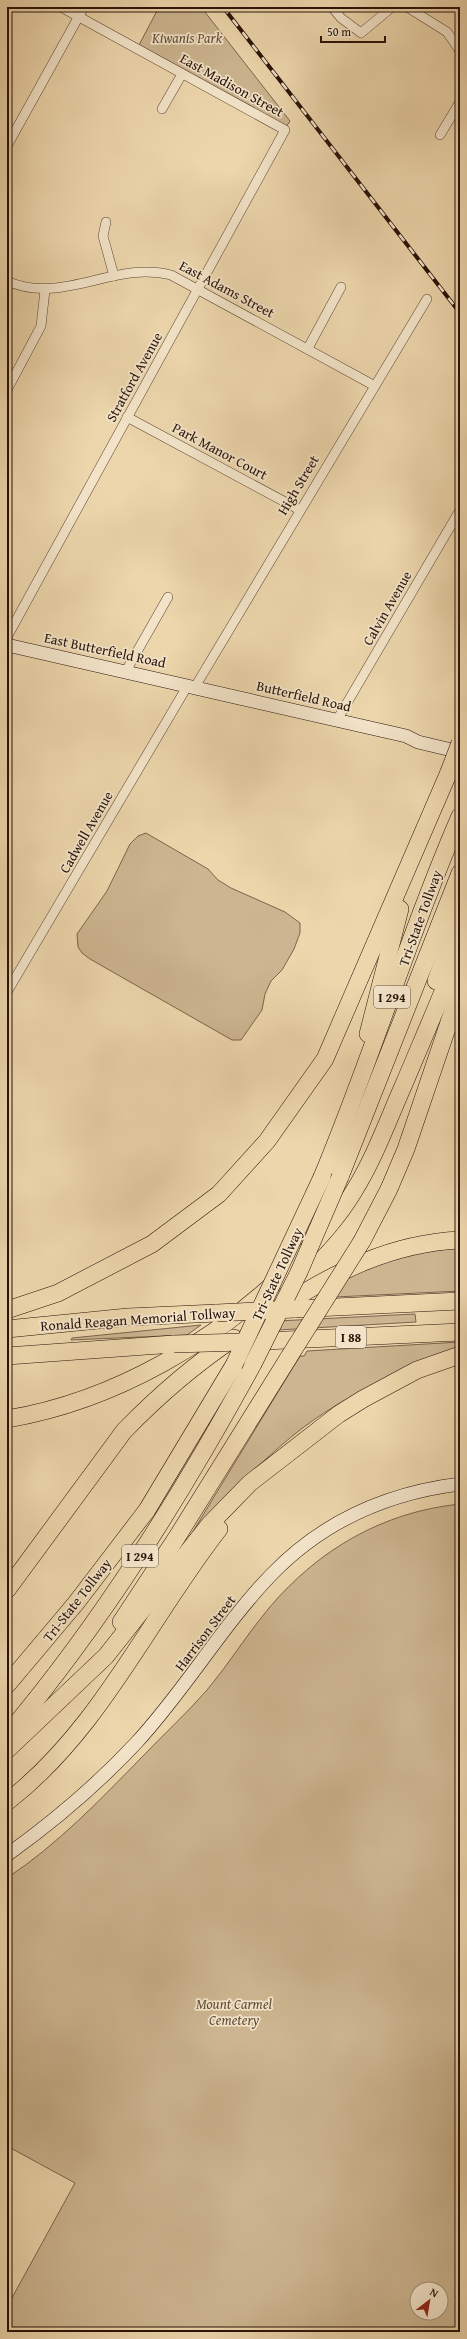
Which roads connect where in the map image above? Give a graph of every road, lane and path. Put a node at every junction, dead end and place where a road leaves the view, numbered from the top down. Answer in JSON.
{"nodes":[{"id":1,"x":62,"y":7,"type":"edge"},
{"id":2,"x":84,"y":7,"type":"edge"},
{"id":3,"x":332,"y":7,"type":"edge"},
{"id":4,"x":392,"y":7,"type":"edge"},
{"id":5,"x":407,"y":7,"type":"edge"},
{"id":6,"x":79,"y":17,"type":"junction"},
{"id":7,"x":460,"y":51,"type":"edge"},
{"id":8,"x":182,"y":74,"type":"junction"},
{"id":9,"x":460,"y":102,"type":"edge"},
{"id":10,"x":162,"y":109,"type":"dead end"},
{"id":11,"x":285,"y":130,"type":"joint"},
{"id":12,"x":440,"y":135,"type":"dead end"},
{"id":13,"x":7,"y":146,"type":"edge"},
{"id":14,"x":106,"y":222,"type":"dead end"},
{"id":15,"x":114,"y":276,"type":"junction"},
{"id":16,"x":7,"y":281,"type":"edge"},
{"id":17,"x":341,"y":287,"type":"dead end"},
{"id":18,"x":198,"y":288,"type":"junction"},
{"id":19,"x":44,"y":290,"type":"junction"},
{"id":20,"x":427,"y":299,"type":"dead end"},
{"id":21,"x":308,"y":348,"type":"junction"},
{"id":22,"x":375,"y":386,"type":"junction"},
{"id":23,"x":7,"y":390,"type":"edge"},
{"id":24,"x":127,"y":417,"type":"junction"},
{"id":25,"x":300,"y":510,"type":"junction"},
{"id":26,"x":460,"y":510,"type":"edge"},
{"id":27,"x":168,"y":597,"type":"dead end"},
{"id":28,"x":7,"y":637,"type":"edge"},
{"id":29,"x":7,"y":645,"type":"edge"},
{"id":30,"x":126,"y":671,"type":"junction"},
{"id":31,"x":192,"y":686,"type":"junction"},
{"id":32,"x":337,"y":720,"type":"junction"},
{"id":33,"x":406,"y":736,"type":"junction"},
{"id":34,"x":460,"y":744,"type":"edge"},
{"id":35,"x":460,"y":752,"type":"edge"},
{"id":36,"x":460,"y":816,"type":"edge"},
{"id":37,"x":412,"y":858,"type":"junction"},
{"id":38,"x":460,"y":872,"type":"edge"},
{"id":39,"x":460,"y":912,"type":"edge"},
{"id":40,"x":460,"y":950,"type":"edge"},
{"id":41,"x":460,"y":990,"type":"edge"},
{"id":42,"x":7,"y":992,"type":"edge"},
{"id":43,"x":354,"y":1096,"type":"junction"},
{"id":44,"x":395,"y":1105,"type":"junction"},
{"id":45,"x":460,"y":1240,"type":"edge"},
{"id":46,"x":460,"y":1301,"type":"edge"},
{"id":47,"x":7,"y":1310,"type":"edge"},
{"id":48,"x":7,"y":1329,"type":"edge"},
{"id":49,"x":460,"y":1332,"type":"edge"},
{"id":50,"x":460,"y":1355,"type":"edge"},
{"id":51,"x":7,"y":1356,"type":"edge"},
{"id":52,"x":7,"y":1419,"type":"edge"},
{"id":53,"x":289,"y":1452,"type":"junction"},
{"id":54,"x":460,"y":1484,"type":"edge"},
{"id":55,"x":7,"y":1590,"type":"edge"},
{"id":56,"x":7,"y":1685,"type":"edge"},
{"id":57,"x":55,"y":1706,"type":"junction"},
{"id":58,"x":7,"y":1736,"type":"edge"},
{"id":59,"x":7,"y":1750,"type":"edge"},
{"id":60,"x":7,"y":1802,"type":"edge"},
{"id":61,"x":7,"y":1855,"type":"edge"}],
"edges":[{"from":1,"to":6,"type":"street","name":"East Madison Street"},
{"from":2,"to":6,"type":"street"},
{"from":3,"to":4,"type":"street"},
{"from":5,"to":7,"type":"street"},
{"from":6,"to":8,"type":"street","name":"East Madison Street"},
{"from":6,"to":13,"type":"street"},
{"from":8,"to":10,"type":"street"},
{"from":8,"to":11,"type":"street","name":"East Madison Street"},
{"from":9,"to":12,"type":"street"},
{"from":11,"to":18,"type":"street","name":"Stratford Avenue"},
{"from":14,"to":15,"type":"street"},
{"from":15,"to":18,"type":"street","name":"East Adams Street"},
{"from":15,"to":19,"type":"street","name":"East Adams Street"},
{"from":16,"to":19,"type":"street","name":"East Adams Street"},
{"from":17,"to":21,"type":"street"},
{"from":18,"to":21,"type":"street","name":"East Adams Street"},
{"from":18,"to":24,"type":"street","name":"Stratford Avenue"},
{"from":19,"to":23,"type":"street"},
{"from":20,"to":22,"type":"street","name":"High Street"},
{"from":21,"to":22,"type":"street","name":"East Adams Street"},
{"from":22,"to":25,"type":"street","name":"High Street"},
{"from":24,"to":25,"type":"street","name":"Park Manor Court"},
{"from":24,"to":28,"type":"street","name":"Stratford Avenue"},
{"from":25,"to":31,"type":"street","name":"High Street"},
{"from":26,"to":32,"type":"street","name":"Calvin Avenue"},
{"from":27,"to":30,"type":"street"},
{"from":29,"to":30,"type":"main road","name":"East Butterfield Road"},
{"from":30,"to":31,"type":"main road","name":"East Butterfield Road"},
{"from":31,"to":32,"type":"main road","name":"Butterfield Road"},
{"from":31,"to":42,"type":"street","name":"Cadwell Avenue"},
{"from":32,"to":33,"type":"main road","name":"Butterfield Road"},
{"from":33,"to":34,"type":"main road","name":"Butterfield Road"},
{"from":33,"to":35,"type":"main road","name":"Butterfield Road"},
{"from":34,"to":37,"type":"highway","bridge":true},
{"from":36,"to":43,"type":"highway","name":"Tri-State Tollway","number":"I 294"},
{"from":37,"to":43,"type":"highway"},
{"from":37,"to":47,"type":"highway"},
{"from":38,"to":58,"type":"highway","name":"Tri-State Tollway","number":"I 294","bridge":true},
{"from":39,"to":44,"type":"highway"},
{"from":40,"to":44,"type":"highway"},
{"from":41,"to":57,"type":"highway","bridge":true},
{"from":43,"to":56,"type":"highway","name":"Tri-State Tollway","number":"I 294","bridge":true},
{"from":44,"to":52,"type":"highway"},
{"from":45,"to":55,"type":"highway"},
{"from":46,"to":48,"type":"highway","name":"Ronald Reagan Memorial Tollway","number":"I 88","bridge":true},
{"from":49,"to":51,"type":"highway","name":"Ronald Reagan Memorial Tollway","number":"I 88","bridge":true},
{"from":50,"to":53,"type":"highway"},
{"from":53,"to":57,"type":"highway"},
{"from":53,"to":60,"type":"highway"},
{"from":54,"to":61,"type":"main road","name":"Harrison Street"},
{"from":57,"to":59,"type":"highway"}]}
